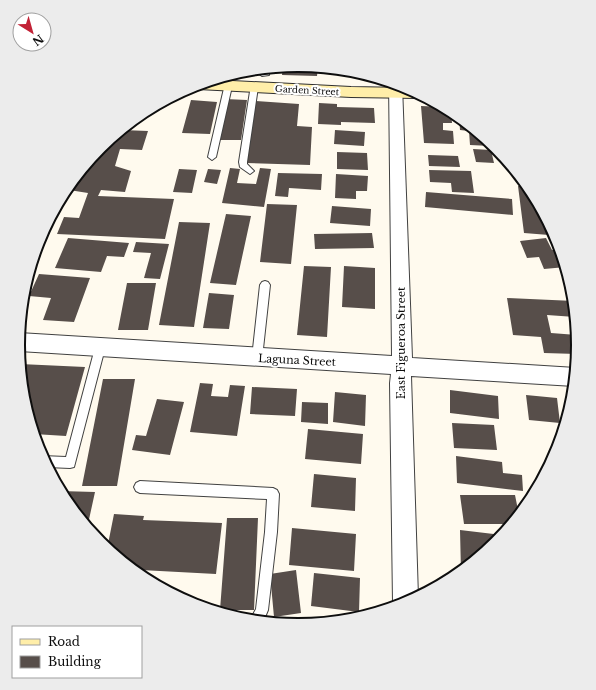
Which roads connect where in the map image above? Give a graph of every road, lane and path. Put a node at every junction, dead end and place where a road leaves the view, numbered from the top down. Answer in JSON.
{"nodes":[{"id":1,"x":260,"y":77,"type":"edge"},
{"id":2,"x":213,"y":85,"type":"edge"},
{"id":3,"x":228,"y":86,"type":"junction"},
{"id":4,"x":390,"y":88,"type":"edge"},
{"id":5,"x":395,"y":90,"type":"edge"},
{"id":6,"x":212,"y":157,"type":"dead end"},
{"id":7,"x":250,"y":171,"type":"dead end"},
{"id":8,"x":265,"y":285,"type":"dead end"},
{"id":9,"x":25,"y":343,"type":"edge"},
{"id":10,"x":100,"y":348,"type":"junction"},
{"id":11,"x":257,"y":358,"type":"junction"},
{"id":12,"x":402,"y":367,"type":"junction"},
{"id":13,"x":569,"y":377,"type":"edge"},
{"id":14,"x":51,"y":462,"type":"edge"},
{"id":15,"x":140,"y":487,"type":"dead end"},
{"id":16,"x":406,"y":595,"type":"edge"},
{"id":17,"x":259,"y":615,"type":"edge"}],
"edges":[{"from":1,"to":3,"type":"main road","name":"Garden Street"},
{"from":1,"to":4,"type":"main road","name":"Garden Street"},
{"from":1,"to":7,"type":"lane"},
{"from":2,"to":3,"type":"main road","name":"Garden Street"},
{"from":3,"to":6,"type":"lane"},
{"from":5,"to":12,"type":"street","name":"East Figueroa Street"},
{"from":8,"to":11,"type":"lane"},
{"from":9,"to":10,"type":"street","name":"Laguna Street"},
{"from":10,"to":11,"type":"street","name":"Laguna Street"},
{"from":10,"to":14,"type":"lane"},
{"from":11,"to":12,"type":"street","name":"Laguna Street"},
{"from":12,"to":13,"type":"street","name":"Laguna Street"},
{"from":12,"to":16,"type":"street","name":"East Figueroa Street"},
{"from":15,"to":17,"type":"lane"}]}
